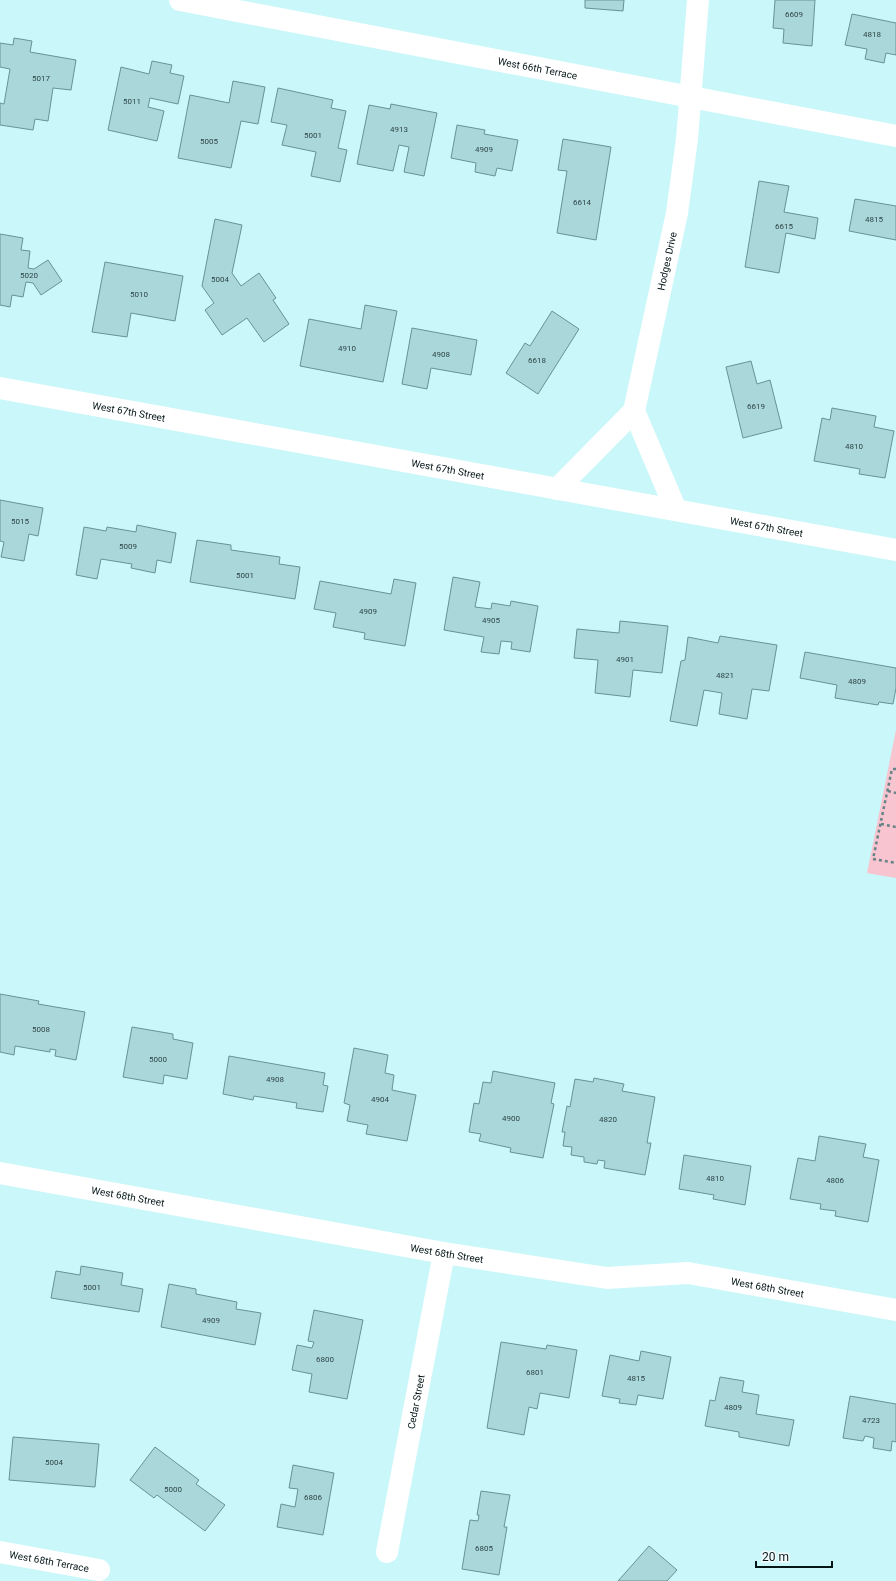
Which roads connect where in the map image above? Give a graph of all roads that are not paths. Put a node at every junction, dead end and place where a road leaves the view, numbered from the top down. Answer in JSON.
{"nodes":[{"id":1,"x":180,"y":0,"type":"edge"},
{"id":2,"x":698,"y":0,"type":"edge"},
{"id":3,"x":691,"y":96,"type":"junction"},
{"id":4,"x":896,"y":136,"type":"edge"},
{"id":5,"x":0,"y":388,"type":"edge"},
{"id":6,"x":634,"y":411,"type":"junction"},
{"id":7,"x":558,"y":489,"type":"junction"},
{"id":8,"x":676,"y":510,"type":"junction"},
{"id":9,"x":896,"y":550,"type":"edge"},
{"id":10,"x":0,"y":1173,"type":"edge"},
{"id":11,"x":444,"y":1253,"type":"junction"},
{"id":12,"x":896,"y":1310,"type":"edge"},
{"id":13,"x":0,"y":1552,"type":"edge"},
{"id":14,"x":387,"y":1552,"type":"dead end"},
{"id":15,"x":99,"y":1570,"type":"dead end"}],
"edges":[{"from":1,"to":3,"type":"street","name":"West 66th Terrace"},
{"from":2,"to":3,"type":"street","name":"Hodges Drive"},
{"from":3,"to":4,"type":"street","name":"West 66th Terrace"},
{"from":3,"to":6,"type":"street","name":"Hodges Drive"},
{"from":5,"to":7,"type":"street","name":"West 67th Street"},
{"from":6,"to":7,"type":"street"},
{"from":6,"to":8,"type":"street"},
{"from":7,"to":8,"type":"street","name":"West 67th Street"},
{"from":8,"to":9,"type":"street","name":"West 67th Street"},
{"from":10,"to":11,"type":"street","name":"West 68th Street"},
{"from":11,"to":12,"type":"street","name":"West 68th Street"},
{"from":11,"to":14,"type":"street","name":"Cedar Street"},
{"from":13,"to":15,"type":"street","name":"West 68th Terrace"}]}
